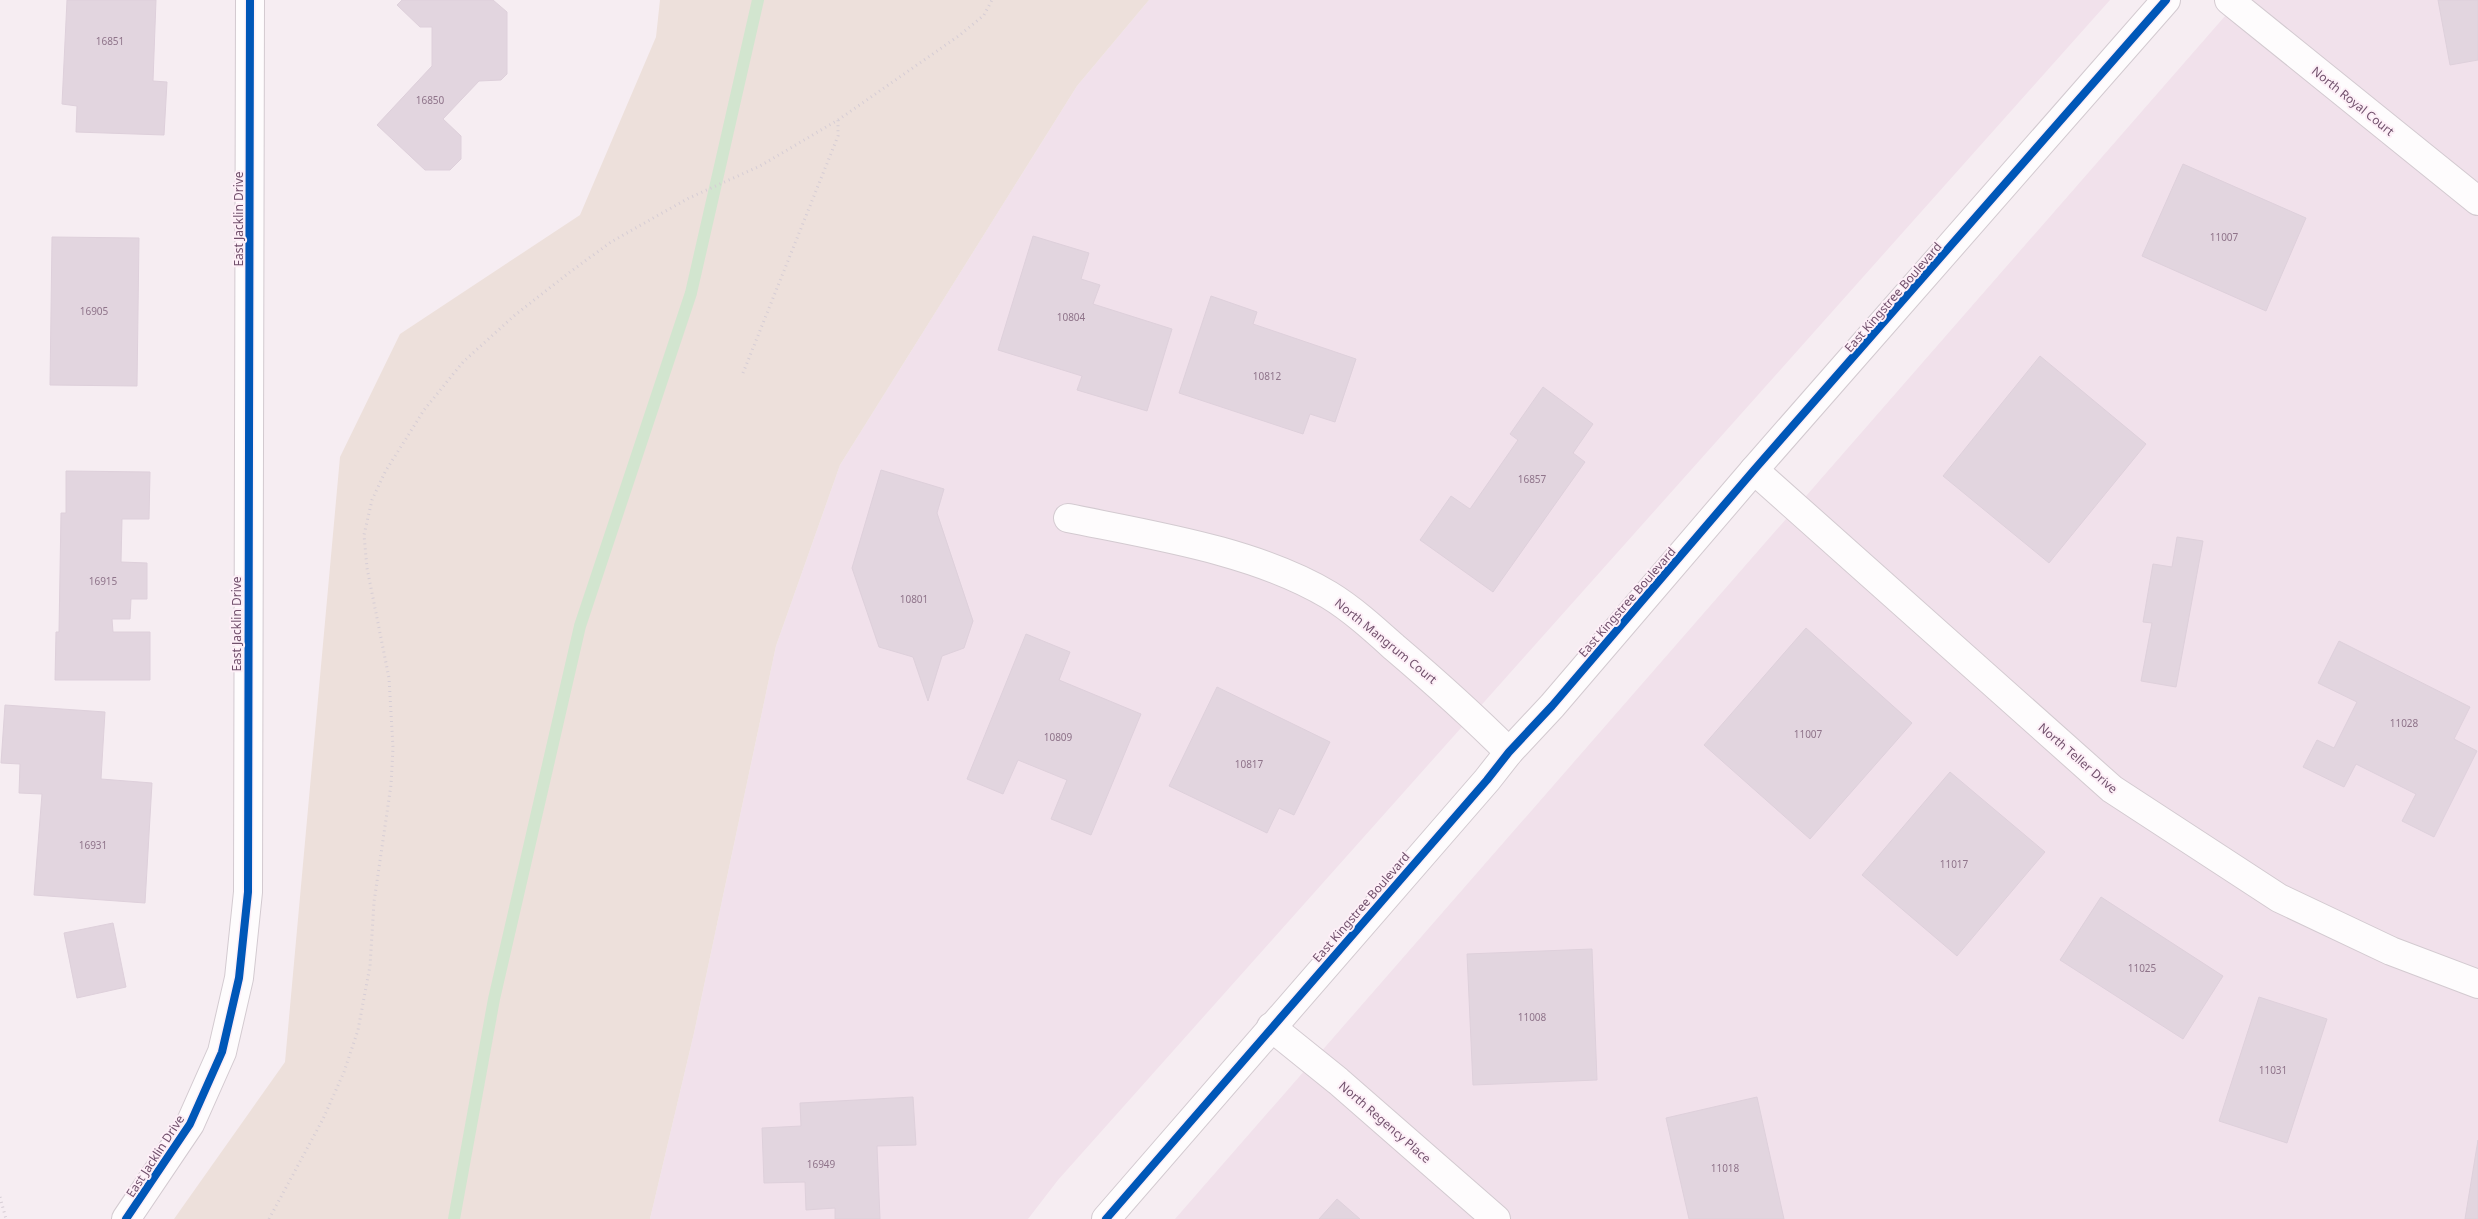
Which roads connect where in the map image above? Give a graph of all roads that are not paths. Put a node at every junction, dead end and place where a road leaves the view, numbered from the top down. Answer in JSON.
{"nodes":[{"id":1,"x":250,"y":0,"type":"edge"},
{"id":2,"x":2166,"y":0,"type":"edge"},
{"id":3,"x":2229,"y":0,"type":"edge"},
{"id":4,"x":2478,"y":201,"type":"edge"},
{"id":5,"x":1754,"y":470,"type":"junction"},
{"id":6,"x":1068,"y":518,"type":"dead end"},
{"id":7,"x":1509,"y":752,"type":"junction"},
{"id":8,"x":2478,"y":984,"type":"edge"},
{"id":9,"x":1271,"y":1027,"type":"junction"},
{"id":10,"x":126,"y":1219,"type":"edge"},
{"id":11,"x":1106,"y":1219,"type":"edge"},
{"id":12,"x":1496,"y":1219,"type":"edge"}],
"edges":[{"from":1,"to":10,"type":"street","name":"East Jacklin Drive"},
{"from":2,"to":5,"type":"street","name":"East Kingstree Boulevard"},
{"from":3,"to":4,"type":"street","name":"North Royal Court"},
{"from":5,"to":7,"type":"street","name":"East Kingstree Boulevard"},
{"from":5,"to":8,"type":"street","name":"North Teller Drive"},
{"from":6,"to":7,"type":"street","name":"North Mangrum Court"},
{"from":7,"to":9,"type":"street","name":"East Kingstree Boulevard"},
{"from":9,"to":11,"type":"street","name":"East Kingstree Boulevard"},
{"from":9,"to":12,"type":"street","name":"North Regency Place"}]}
